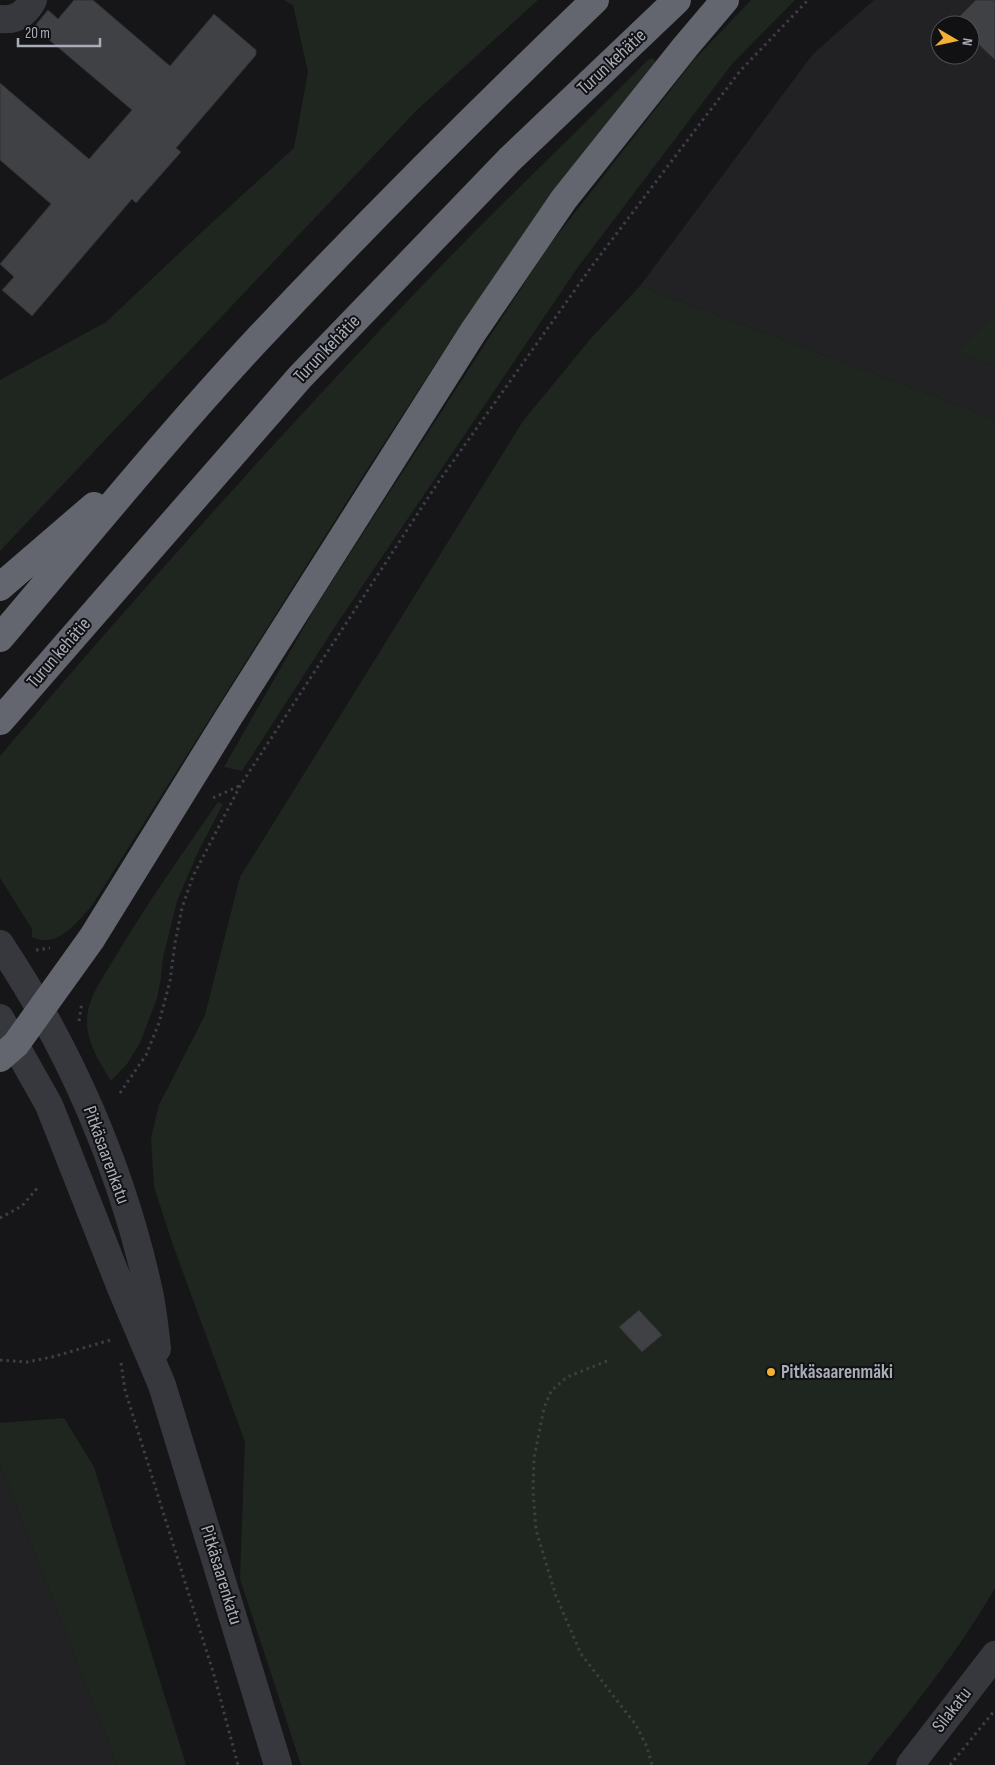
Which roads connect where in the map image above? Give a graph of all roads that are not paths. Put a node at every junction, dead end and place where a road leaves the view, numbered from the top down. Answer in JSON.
{"nodes":[{"id":1,"x":33,"y":0,"type":"edge"},
{"id":2,"x":595,"y":0,"type":"edge"},
{"id":3,"x":677,"y":0,"type":"edge"},
{"id":4,"x":725,"y":0,"type":"edge"},
{"id":5,"x":0,"y":20,"type":"edge"},
{"id":6,"x":157,"y":452,"type":"junction"},
{"id":7,"x":0,"y":587,"type":"edge"},
{"id":8,"x":0,"y":638,"type":"edge"},
{"id":9,"x":0,"y":721,"type":"edge"},
{"id":10,"x":13,"y":950,"type":"edge"},
{"id":11,"x":41,"y":1010,"type":"junction"},
{"id":12,"x":0,"y":1018,"type":"edge"},
{"id":13,"x":8,"y":1051,"type":"edge"},
{"id":14,"x":162,"y":1385,"type":"junction"},
{"id":15,"x":995,"y":1655,"type":"edge"},
{"id":16,"x":278,"y":1765,"type":"edge"},
{"id":17,"x":910,"y":1765,"type":"edge"}],
"edges":[{"from":1,"to":5,"type":"street"},
{"from":2,"to":6,"type":"highway"},
{"from":3,"to":9,"type":"highway","name":"Turun kehätie"},
{"from":4,"to":11,"type":"highway"},
{"from":6,"to":7,"type":"highway"},
{"from":6,"to":8,"type":"highway"},
{"from":10,"to":11,"type":"street","name":"Pitkäsaarenkatu"},
{"from":11,"to":13,"type":"highway"},
{"from":11,"to":14,"type":"street","name":"Pitkäsaarenkatu"},
{"from":12,"to":13,"type":"street","name":"Pitkäsaarenkatu"},
{"from":13,"to":14,"type":"street","name":"Pitkäsaarenkatu"},
{"from":14,"to":16,"type":"street","name":"Pitkäsaarenkatu"},
{"from":15,"to":17,"type":"street","name":"Silakatu"}]}
